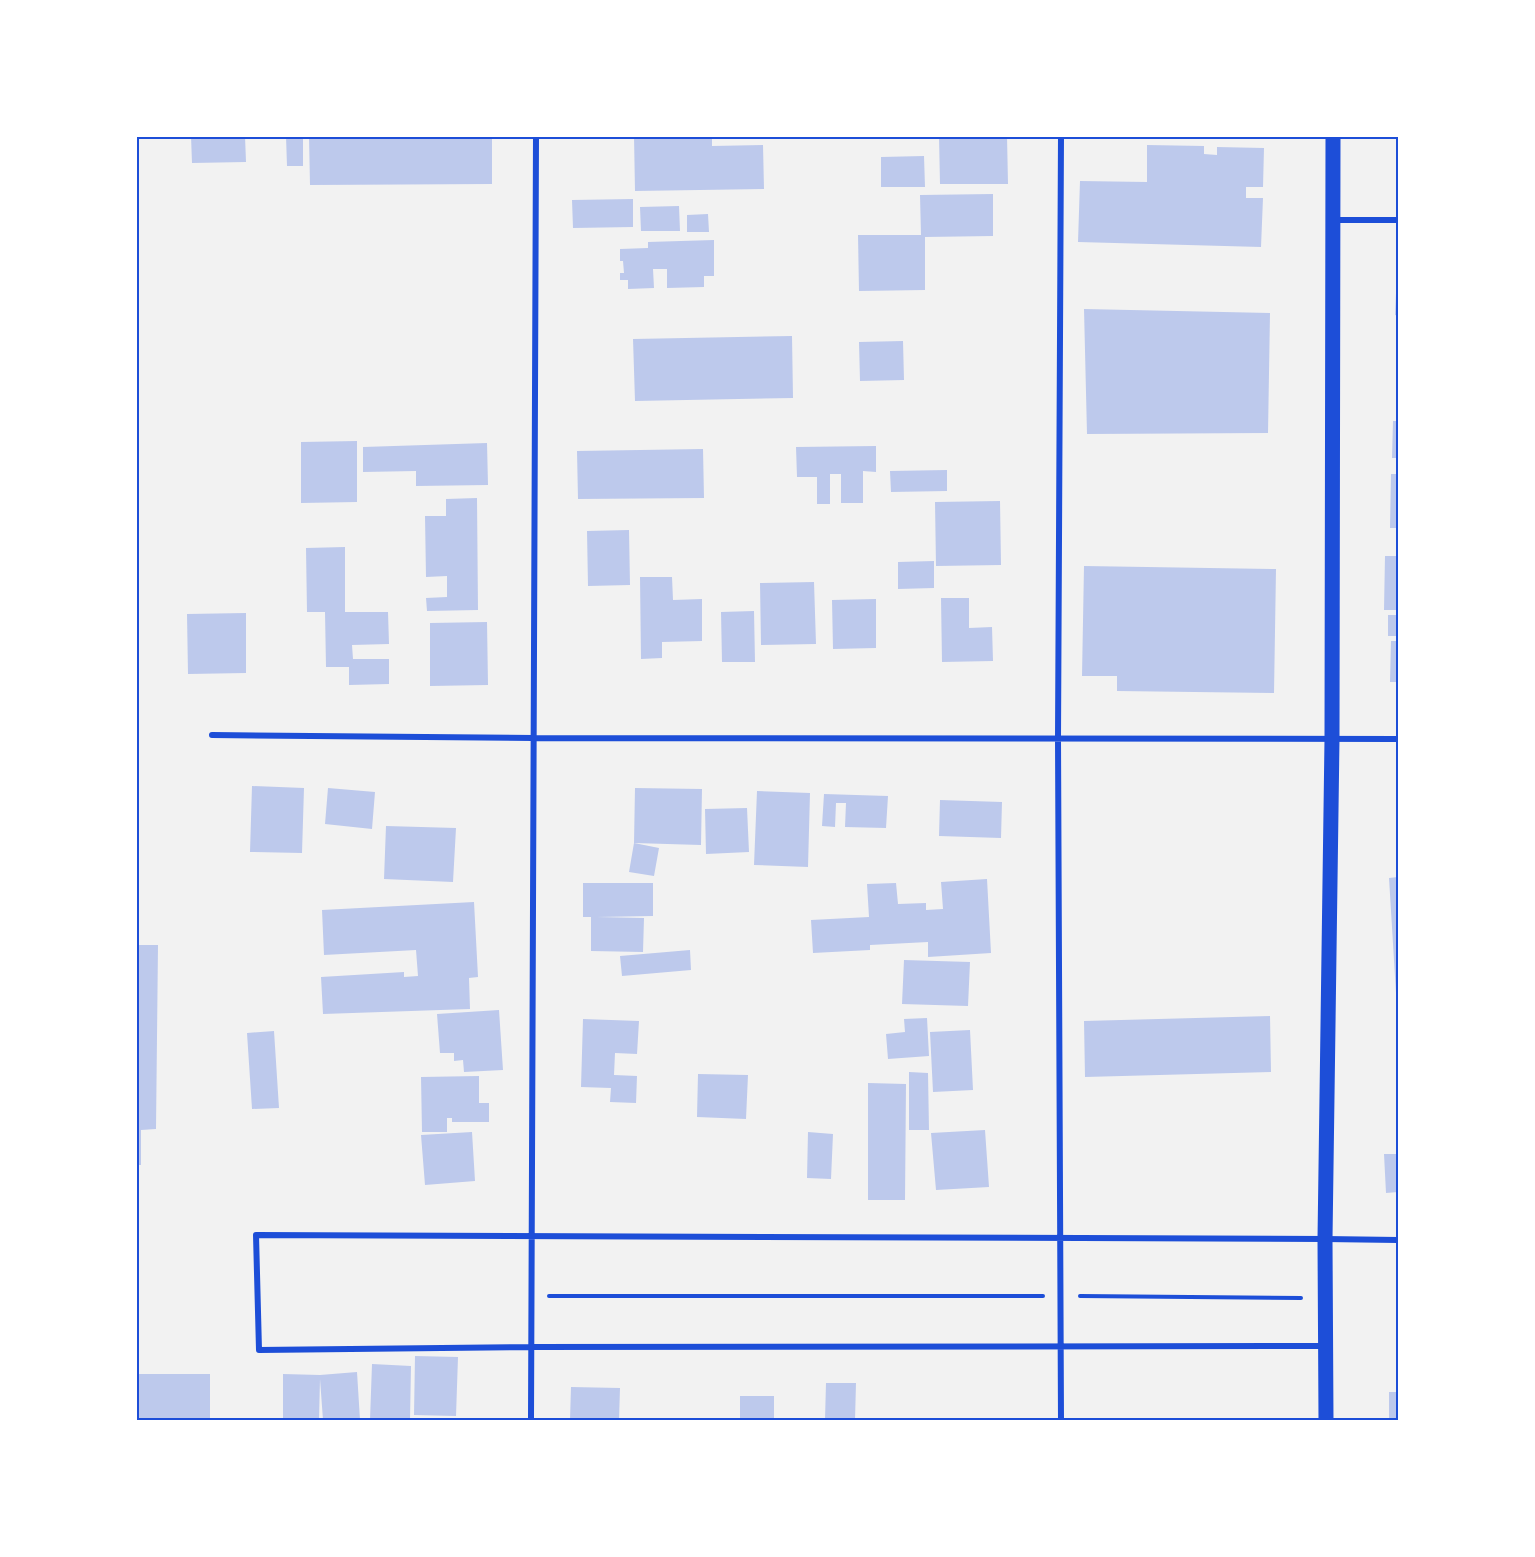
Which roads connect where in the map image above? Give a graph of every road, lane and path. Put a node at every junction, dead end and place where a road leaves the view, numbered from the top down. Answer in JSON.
{"nodes":[{"id":1,"x":536,"y":136,"type":"edge"},
{"id":2,"x":1061,"y":136,"type":"edge"},
{"id":3,"x":1333,"y":136,"type":"edge"},
{"id":4,"x":1332,"y":220,"type":"junction"},
{"id":5,"x":1398,"y":220,"type":"edge"},
{"id":6,"x":212,"y":735,"type":"dead end"},
{"id":7,"x":533,"y":738,"type":"junction"},
{"id":8,"x":1058,"y":739,"type":"junction"},
{"id":9,"x":1332,"y":739,"type":"junction"},
{"id":10,"x":1398,"y":739,"type":"edge"},
{"id":11,"x":532,"y":1236,"type":"junction"},
{"id":12,"x":1060,"y":1238,"type":"junction"},
{"id":13,"x":1325,"y":1239,"type":"junction"},
{"id":14,"x":1398,"y":1240,"type":"edge"},
{"id":15,"x":531,"y":1296,"type":"junction"},
{"id":16,"x":1060,"y":1296,"type":"junction"},
{"id":17,"x":1326,"y":1298,"type":"junction"},
{"id":18,"x":1060,"y":1346,"type":"junction"},
{"id":19,"x":1326,"y":1346,"type":"junction"},
{"id":20,"x":531,"y":1347,"type":"junction"},
{"id":21,"x":531,"y":1420,"type":"edge"},
{"id":22,"x":1060,"y":1420,"type":"edge"},
{"id":23,"x":1326,"y":1420,"type":"edge"}],
"edges":[{"from":1,"to":7,"type":"street"},
{"from":2,"to":8,"type":"street"},
{"from":3,"to":4,"type":"main road"},
{"from":4,"to":5,"type":"street"},
{"from":4,"to":9,"type":"main road"},
{"from":6,"to":7,"type":"street"},
{"from":7,"to":8,"type":"street"},
{"from":7,"to":11,"type":"street"},
{"from":8,"to":9,"type":"street"},
{"from":8,"to":12,"type":"street"},
{"from":9,"to":10,"type":"street"},
{"from":9,"to":13,"type":"main road"},
{"from":11,"to":12,"type":"street"},
{"from":11,"to":15,"type":"street"},
{"from":11,"to":20,"type":"street"},
{"from":12,"to":13,"type":"street"},
{"from":12,"to":16,"type":"street"},
{"from":13,"to":14,"type":"street"},
{"from":13,"to":17,"type":"main road"},
{"from":15,"to":16,"type":"path"},
{"from":15,"to":20,"type":"street"},
{"from":16,"to":17,"type":"path"},
{"from":16,"to":18,"type":"street"},
{"from":17,"to":19,"type":"main road"},
{"from":18,"to":19,"type":"street"},
{"from":18,"to":20,"type":"street"},
{"from":18,"to":22,"type":"street"},
{"from":19,"to":23,"type":"main road"},
{"from":20,"to":21,"type":"street"}]}
